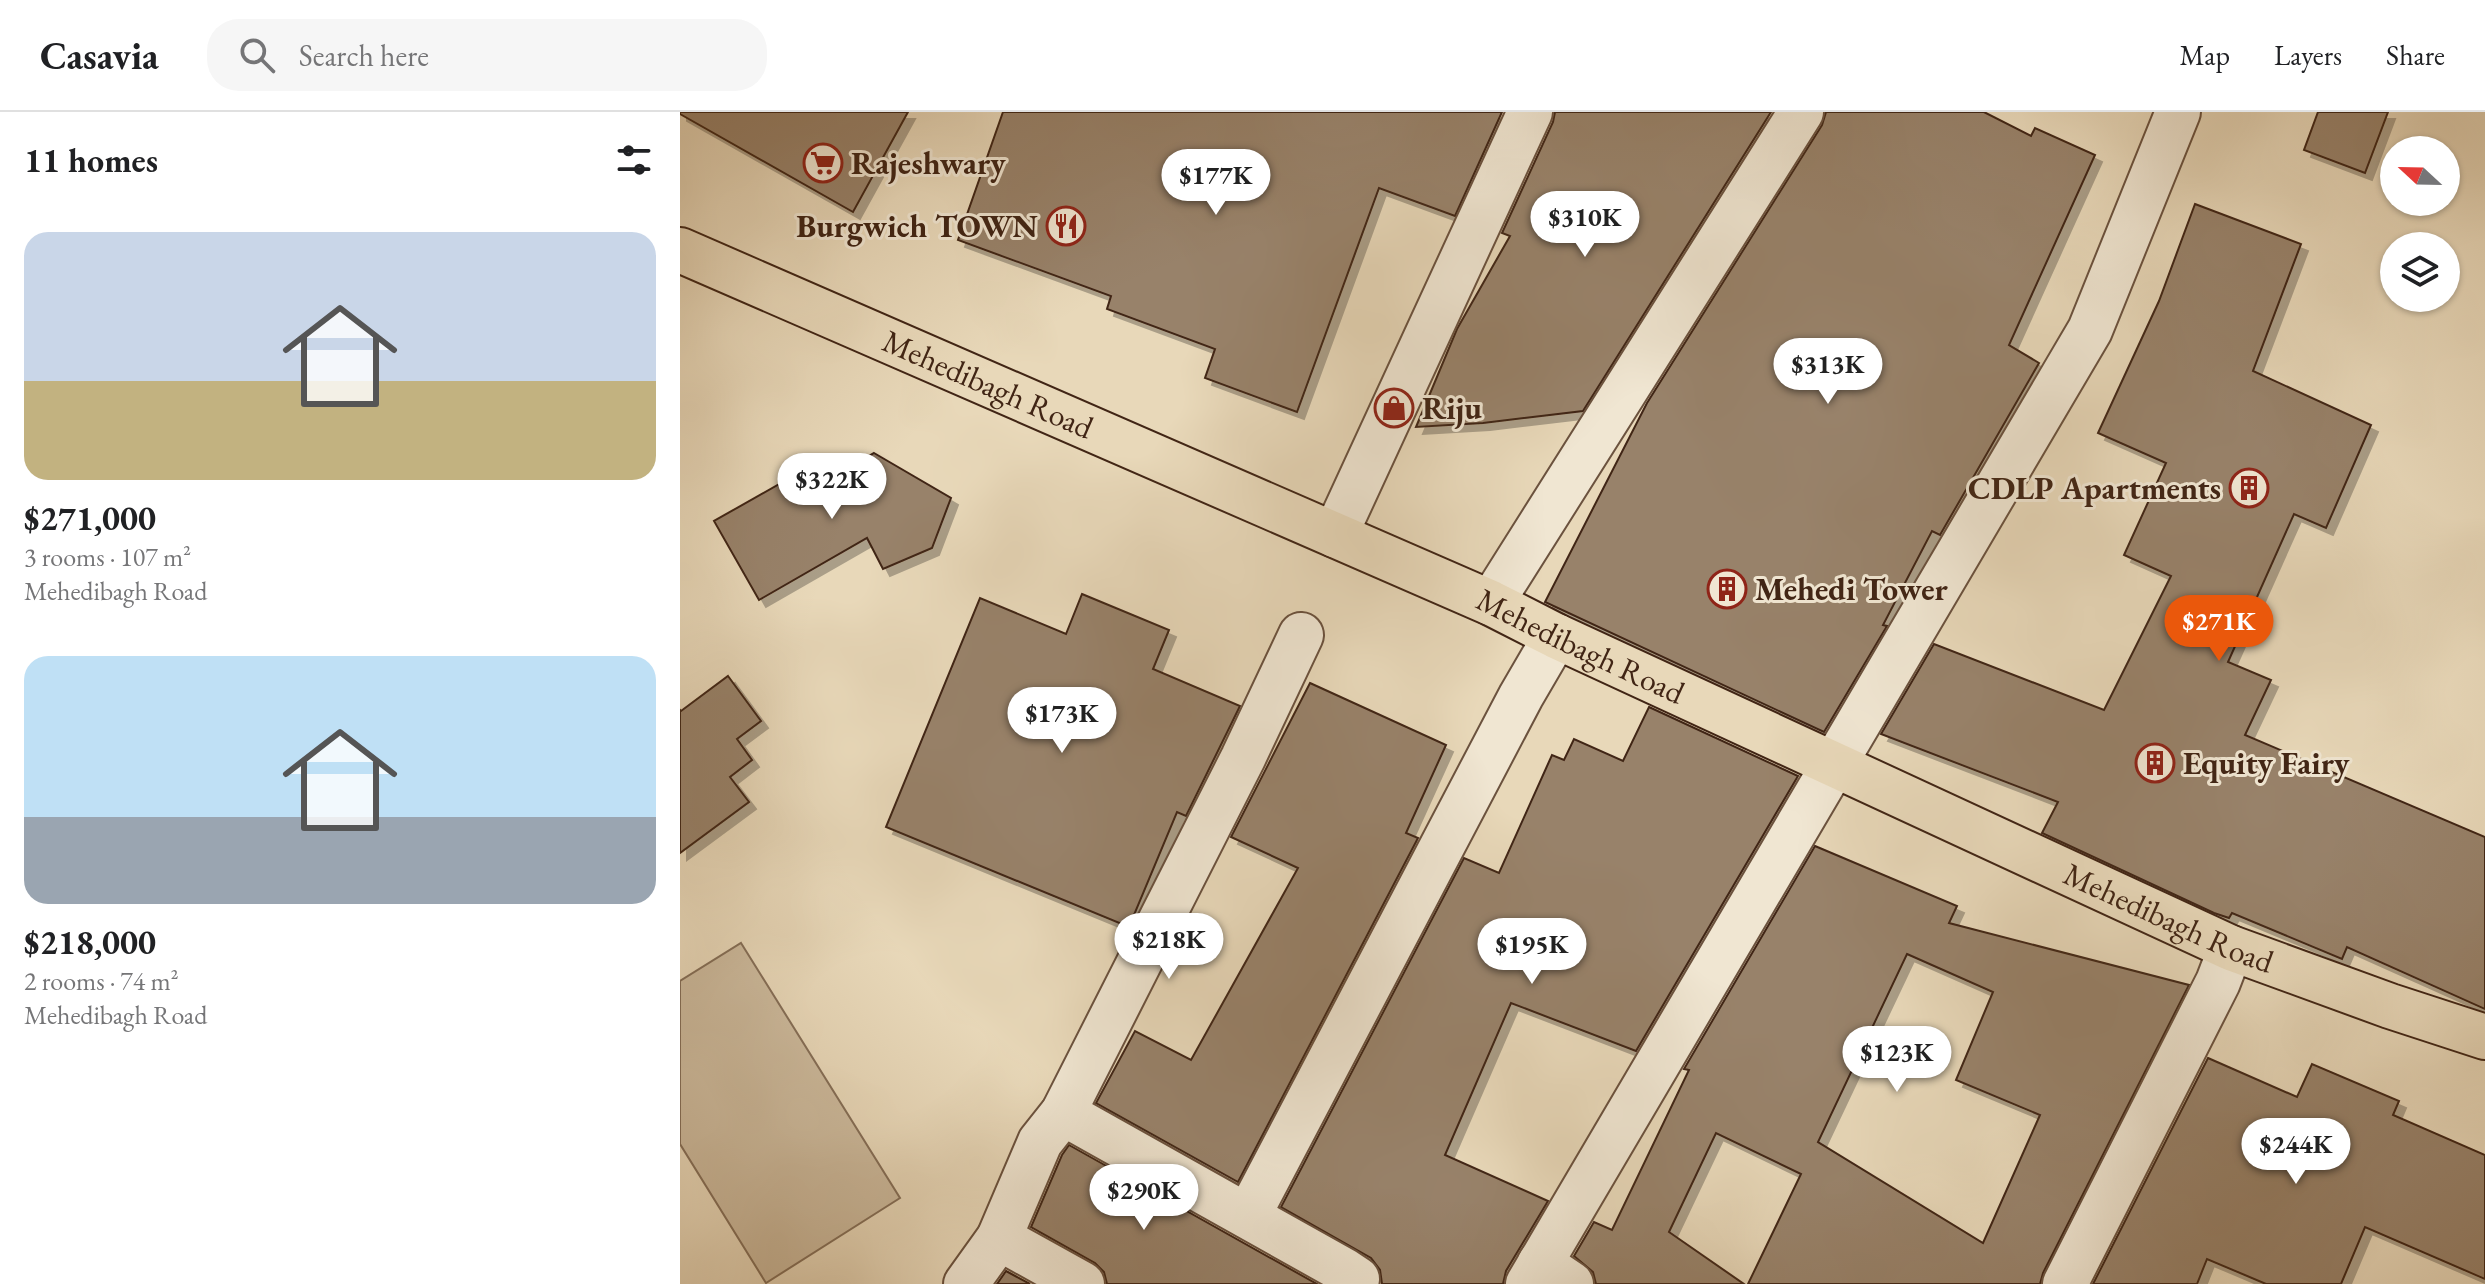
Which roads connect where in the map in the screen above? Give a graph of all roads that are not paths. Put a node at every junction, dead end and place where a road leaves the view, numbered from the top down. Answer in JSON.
{"nodes":[{"id":1,"x":1530,"y":112,"type":"edge"},
{"id":2,"x":1801,"y":112,"type":"edge"},
{"id":3,"x":2178,"y":112,"type":"edge"},
{"id":4,"x":681,"y":252,"type":"edge"},
{"id":5,"x":1335,"y":535,"type":"junction"},
{"id":6,"x":1491,"y":603,"type":"junction"},
{"id":7,"x":1301,"y":635,"type":"dead end"},
{"id":8,"x":1556,"y":636,"type":"junction"},
{"id":9,"x":1834,"y":765,"type":"junction"},
{"id":10,"x":2231,"y":948,"type":"junction"},
{"id":11,"x":2485,"y":1037,"type":"edge"},
{"id":12,"x":1063,"y":1113,"type":"junction"},
{"id":13,"x":1248,"y":1216,"type":"junction"},
{"id":14,"x":999,"y":1238,"type":"junction"},
{"id":15,"x":1546,"y":1277,"type":"edge"},
{"id":16,"x":966,"y":1284,"type":"edge"},
{"id":17,"x":1082,"y":1284,"type":"edge"},
{"id":18,"x":1356,"y":1284,"type":"edge"},
{"id":19,"x":2065,"y":1284,"type":"edge"}],
"edges":[{"from":1,"to":5,"type":"street"},
{"from":2,"to":6,"type":"street"},
{"from":3,"to":9,"type":"street"},
{"from":4,"to":5,"type":"main road","name":"Mehedibagh Road"},
{"from":5,"to":6,"type":"main road","name":"Mehedibagh Road"},
{"from":6,"to":8,"type":"main road","name":"Mehedibagh Road"},
{"from":7,"to":12,"type":"street"},
{"from":8,"to":9,"type":"main road","name":"Mehedibagh Road"},
{"from":8,"to":13,"type":"street"},
{"from":9,"to":10,"type":"main road","name":"Mehedibagh Road"},
{"from":9,"to":15,"type":"street"},
{"from":10,"to":11,"type":"main road","name":"Mehedibagh Road"},
{"from":10,"to":19,"type":"street"},
{"from":12,"to":13,"type":"street"},
{"from":12,"to":14,"type":"street"},
{"from":13,"to":18,"type":"street"},
{"from":14,"to":16,"type":"street"},
{"from":14,"to":17,"type":"street"}]}
